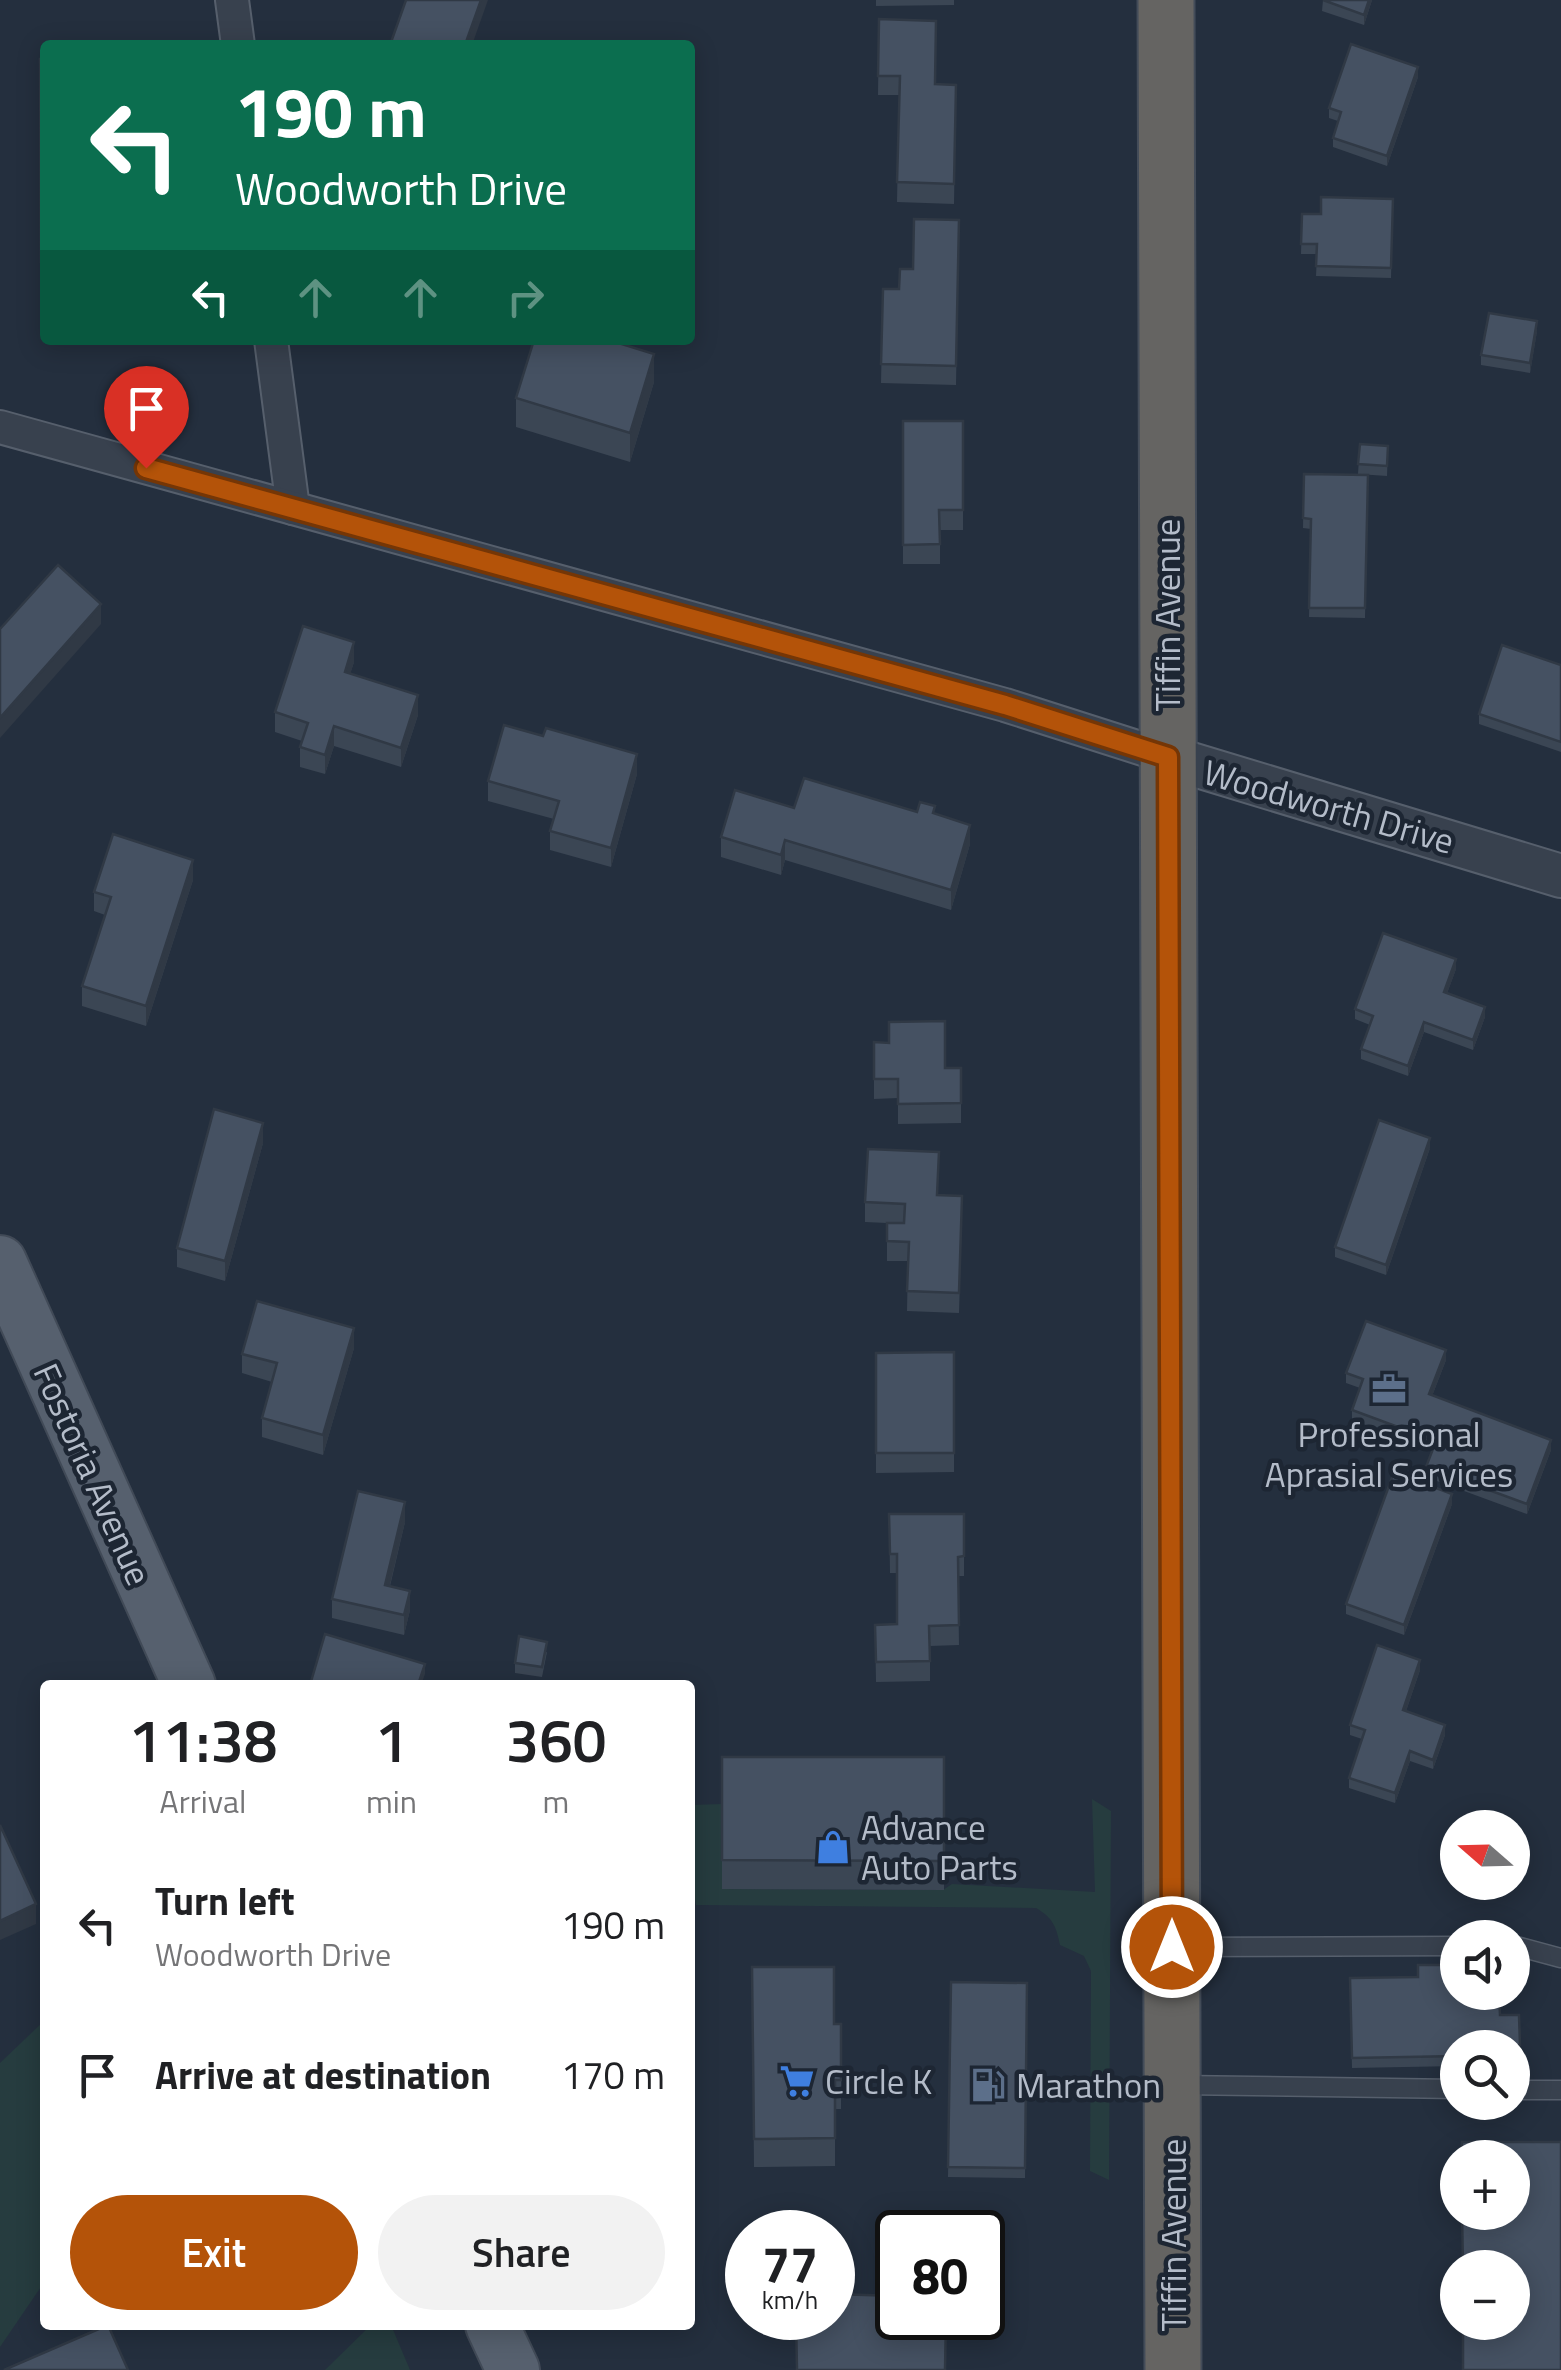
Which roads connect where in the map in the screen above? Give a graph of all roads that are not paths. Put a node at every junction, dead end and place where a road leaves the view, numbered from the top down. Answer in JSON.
{"nodes":[{"id":1,"x":232,"y":0,"type":"edge"},
{"id":2,"x":1166,"y":0,"type":"edge"},
{"id":3,"x":237,"y":40,"type":"edge"},
{"id":4,"x":272,"y":345,"type":"edge"},
{"id":5,"x":0,"y":427,"type":"edge"},
{"id":6,"x":293,"y":508,"type":"junction"},
{"id":7,"x":1168,"y":757,"type":"junction"},
{"id":8,"x":1561,"y":876,"type":"edge"},
{"id":9,"x":0,"y":1262,"type":"edge"},
{"id":10,"x":187,"y":1680,"type":"edge"},
{"id":11,"x":1440,"y":1946,"type":"edge"},
{"id":12,"x":1172,"y":1947,"type":"junction"},
{"id":13,"x":1530,"y":1950,"type":"edge"},
{"id":14,"x":1561,"y":1958,"type":"edge"},
{"id":15,"x":1172,"y":2085,"type":"junction"},
{"id":16,"x":1440,"y":2089,"type":"edge"},
{"id":17,"x":1530,"y":2090,"type":"edge"},
{"id":18,"x":1561,"y":2090,"type":"edge"},
{"id":19,"x":494,"y":2330,"type":"edge"},
{"id":20,"x":513,"y":2370,"type":"edge"},
{"id":21,"x":1173,"y":2370,"type":"edge"}],
"edges":[{"from":1,"to":3,"type":"street"},
{"from":2,"to":7,"type":"highway","name":"Tiffin Avenue"},
{"from":4,"to":6,"type":"street"},
{"from":5,"to":6,"type":"street","name":"Woodworth Drive"},
{"from":6,"to":7,"type":"street","name":"Woodworth Drive"},
{"from":7,"to":8,"type":"street","name":"Woodworth Drive"},
{"from":7,"to":12,"type":"highway","name":"Tiffin Avenue"},
{"from":9,"to":10,"type":"main road","name":"Fostoria Avenue"},
{"from":11,"to":12,"type":"lane"},
{"from":12,"to":15,"type":"highway","name":"Tiffin Avenue"},
{"from":13,"to":14,"type":"lane"},
{"from":15,"to":16,"type":"lane"},
{"from":15,"to":21,"type":"highway","name":"Tiffin Avenue"},
{"from":17,"to":18,"type":"lane"},
{"from":19,"to":20,"type":"main road"}]}
